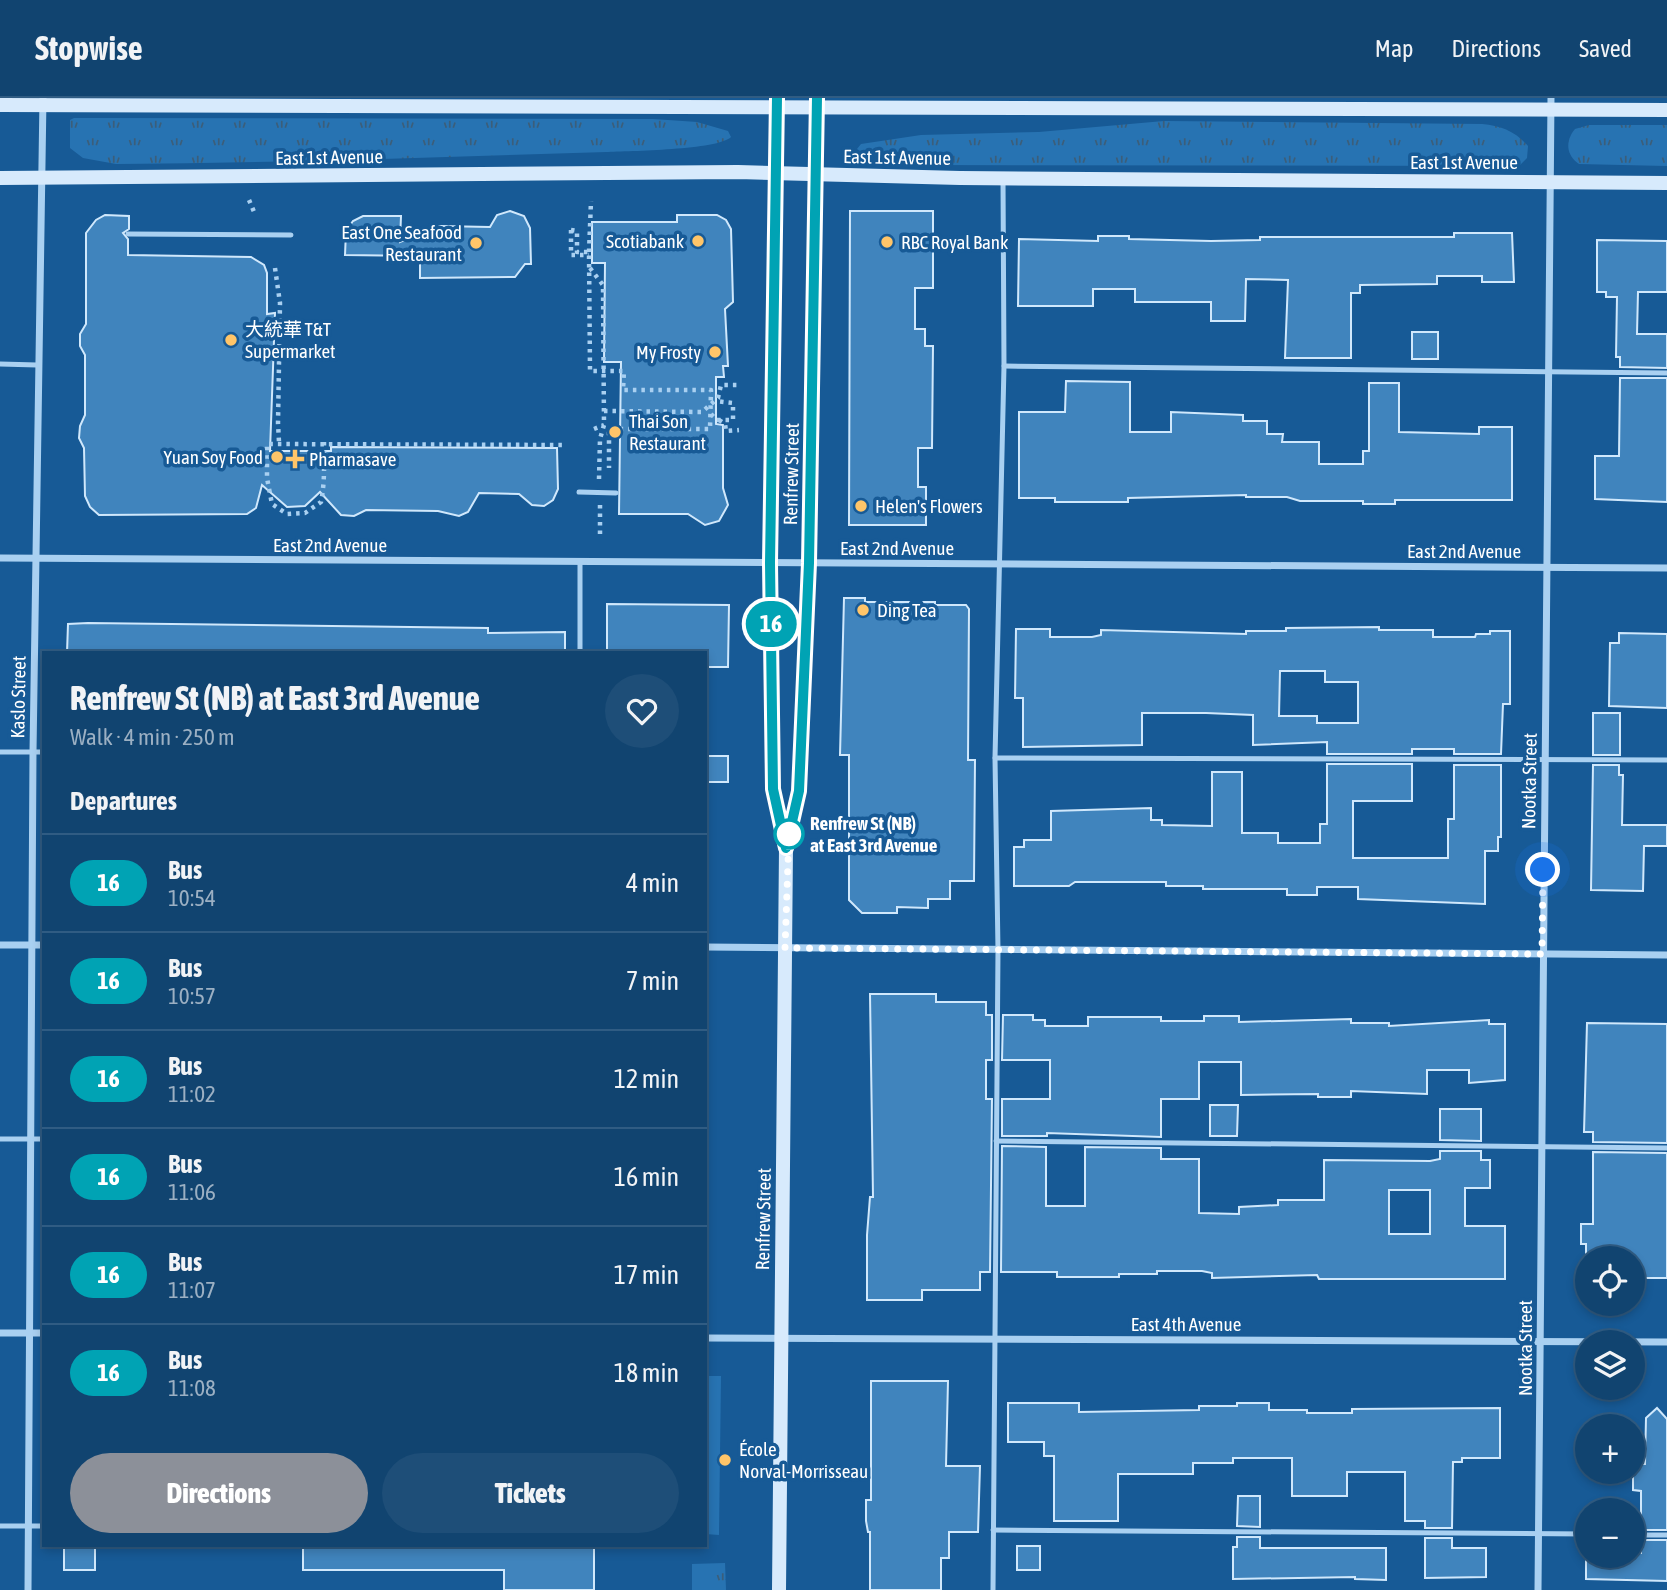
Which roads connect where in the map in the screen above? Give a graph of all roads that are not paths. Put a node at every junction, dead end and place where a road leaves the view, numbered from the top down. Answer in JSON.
{"nodes":[{"id":1,"x":43,"y":101,"type":"edge"},
{"id":2,"x":593,"y":102,"type":"edge"},
{"id":3,"x":777,"y":103,"type":"edge"},
{"id":4,"x":817,"y":104,"type":"edge"},
{"id":5,"x":1551,"y":104,"type":"edge"},
{"id":6,"x":0,"y":105,"type":"edge"},
{"id":7,"x":1667,"y":110,"type":"edge"},
{"id":8,"x":775,"y":173,"type":"junction"},
{"id":9,"x":816,"y":175,"type":"junction"},
{"id":10,"x":0,"y":178,"type":"edge"},
{"id":11,"x":41,"y":178,"type":"junction"},
{"id":12,"x":1003,"y":178,"type":"junction"},
{"id":13,"x":1550,"y":182,"type":"junction"},
{"id":14,"x":1667,"y":183,"type":"edge"},
{"id":15,"x":128,"y":234,"type":"dead end"},
{"id":16,"x":291,"y":235,"type":"dead end"},
{"id":17,"x":0,"y":364,"type":"edge"},
{"id":18,"x":37,"y":365,"type":"junction"},
{"id":19,"x":1004,"y":366,"type":"junction"},
{"id":20,"x":1550,"y":372,"type":"junction"},
{"id":21,"x":1667,"y":373,"type":"edge"},
{"id":22,"x":579,"y":492,"type":"dead end"},
{"id":23,"x":616,"y":493,"type":"dead end"},
{"id":24,"x":0,"y":558,"type":"edge"},
{"id":25,"x":35,"y":558,"type":"junction"},
{"id":26,"x":580,"y":562,"type":"junction"},
{"id":27,"x":770,"y":563,"type":"junction"},
{"id":28,"x":809,"y":563,"type":"junction"},
{"id":29,"x":999,"y":564,"type":"junction"},
{"id":30,"x":1548,"y":567,"type":"junction"},
{"id":31,"x":1667,"y":568,"type":"edge"},
{"id":32,"x":580,"y":651,"type":"edge"},
{"id":33,"x":0,"y":752,"type":"edge"},
{"id":34,"x":33,"y":752,"type":"junction"},
{"id":35,"x":42,"y":752,"type":"edge"},
{"id":36,"x":995,"y":758,"type":"junction"},
{"id":37,"x":1546,"y":759,"type":"junction"},
{"id":38,"x":1667,"y":760,"type":"edge"},
{"id":39,"x":786,"y":848,"type":"junction"},
{"id":40,"x":0,"y":945,"type":"edge"},
{"id":41,"x":32,"y":945,"type":"junction"},
{"id":42,"x":42,"y":945,"type":"edge"},
{"id":43,"x":707,"y":947,"type":"edge"},
{"id":44,"x":785,"y":948,"type":"junction"},
{"id":45,"x":998,"y":950,"type":"junction"},
{"id":46,"x":1542,"y":954,"type":"junction"},
{"id":47,"x":1667,"y":955,"type":"edge"},
{"id":48,"x":0,"y":1139,"type":"edge"},
{"id":49,"x":29,"y":1139,"type":"junction"},
{"id":50,"x":42,"y":1139,"type":"edge"},
{"id":51,"x":996,"y":1141,"type":"junction"},
{"id":52,"x":1544,"y":1147,"type":"junction"},
{"id":53,"x":1667,"y":1148,"type":"edge"},
{"id":54,"x":0,"y":1333,"type":"edge"},
{"id":55,"x":31,"y":1333,"type":"junction"},
{"id":56,"x":42,"y":1333,"type":"edge"},
{"id":57,"x":707,"y":1338,"type":"edge"},
{"id":58,"x":781,"y":1338,"type":"junction"},
{"id":59,"x":994,"y":1339,"type":"junction"},
{"id":60,"x":1541,"y":1340,"type":"junction"},
{"id":61,"x":1667,"y":1342,"type":"edge"},
{"id":62,"x":0,"y":1526,"type":"edge"},
{"id":63,"x":30,"y":1526,"type":"junction"},
{"id":64,"x":42,"y":1526,"type":"edge"},
{"id":65,"x":993,"y":1530,"type":"junction"},
{"id":66,"x":1539,"y":1534,"type":"junction"},
{"id":67,"x":1575,"y":1534,"type":"edge"},
{"id":68,"x":1645,"y":1535,"type":"edge"},
{"id":69,"x":1667,"y":1535,"type":"edge"},
{"id":70,"x":28,"y":1590,"type":"edge"},
{"id":71,"x":779,"y":1590,"type":"edge"},
{"id":72,"x":993,"y":1590,"type":"edge"},
{"id":73,"x":1538,"y":1590,"type":"edge"}],
"edges":[{"from":1,"to":2,"type":"main road"},
{"from":1,"to":6,"type":"main road"},
{"from":1,"to":11,"type":"street","name":"Kaslo Street"},
{"from":2,"to":3,"type":"main road"},
{"from":3,"to":4,"type":"main road"},
{"from":3,"to":8,"type":"main road","name":"Renfrew Street"},
{"from":4,"to":5,"type":"main road"},
{"from":4,"to":9,"type":"main road","name":"Renfrew Street"},
{"from":5,"to":7,"type":"main road"},
{"from":5,"to":13,"type":"street","name":"Nootka Street"},
{"from":8,"to":9,"type":"main road","name":"East 1st Avenue"},
{"from":8,"to":11,"type":"main road","name":"East 1st Avenue"},
{"from":8,"to":27,"type":"main road","name":"Renfrew Street"},
{"from":9,"to":12,"type":"main road","name":"East 1st Avenue"},
{"from":9,"to":28,"type":"main road","name":"Renfrew Street"},
{"from":10,"to":11,"type":"main road","name":"East 1st Avenue"},
{"from":11,"to":18,"type":"street","name":"Kaslo Street"},
{"from":12,"to":13,"type":"main road","name":"East 1st Avenue"},
{"from":12,"to":19,"type":"lane"},
{"from":13,"to":14,"type":"main road","name":"East 1st Avenue"},
{"from":13,"to":20,"type":"street","name":"Nootka Street"},
{"from":15,"to":16,"type":"lane"},
{"from":17,"to":18,"type":"lane"},
{"from":18,"to":25,"type":"street","name":"Kaslo Street"},
{"from":19,"to":20,"type":"lane"},
{"from":19,"to":29,"type":"lane"},
{"from":20,"to":21,"type":"lane"},
{"from":20,"to":30,"type":"street","name":"Nootka Street"},
{"from":22,"to":23,"type":"lane"},
{"from":24,"to":25,"type":"street","name":"East 2nd Avenue"},
{"from":25,"to":26,"type":"street","name":"East 2nd Avenue"},
{"from":25,"to":34,"type":"street","name":"Kaslo Street"},
{"from":26,"to":27,"type":"street","name":"East 2nd Avenue"},
{"from":26,"to":32,"type":"lane"},
{"from":27,"to":28,"type":"street","name":"East 2nd Avenue"},
{"from":27,"to":39,"type":"main road","name":"Renfrew Street"},
{"from":28,"to":29,"type":"street","name":"East 2nd Avenue"},
{"from":28,"to":39,"type":"main road","name":"Renfrew Street"},
{"from":29,"to":30,"type":"street","name":"East 2nd Avenue"},
{"from":29,"to":36,"type":"lane"},
{"from":30,"to":31,"type":"street","name":"East 2nd Avenue"},
{"from":30,"to":37,"type":"street","name":"Nootka Street"},
{"from":33,"to":34,"type":"lane"},
{"from":34,"to":35,"type":"lane"},
{"from":34,"to":41,"type":"street","name":"Kaslo Street"},
{"from":36,"to":37,"type":"lane"},
{"from":36,"to":45,"type":"lane"},
{"from":37,"to":38,"type":"lane"},
{"from":37,"to":46,"type":"street","name":"Nootka Street"},
{"from":39,"to":44,"type":"main road","name":"Renfrew Street"},
{"from":40,"to":41,"type":"street"},
{"from":41,"to":42,"type":"street"},
{"from":41,"to":49,"type":"street","name":"Kaslo Street"},
{"from":43,"to":44,"type":"street"},
{"from":44,"to":45,"type":"street"},
{"from":44,"to":58,"type":"main road","name":"Renfrew Street"},
{"from":45,"to":46,"type":"street"},
{"from":45,"to":51,"type":"lane"},
{"from":46,"to":47,"type":"street"},
{"from":46,"to":52,"type":"street","name":"Nootka Street"},
{"from":48,"to":49,"type":"lane"},
{"from":49,"to":50,"type":"lane"},
{"from":49,"to":55,"type":"street","name":"Kaslo Street"},
{"from":51,"to":52,"type":"lane"},
{"from":51,"to":59,"type":"lane"},
{"from":52,"to":53,"type":"lane"},
{"from":52,"to":60,"type":"street","name":"Nootka Street"},
{"from":54,"to":55,"type":"street"},
{"from":55,"to":56,"type":"street"},
{"from":55,"to":63,"type":"street","name":"Kaslo Street"},
{"from":57,"to":58,"type":"street","name":"East 4th Avenue"},
{"from":58,"to":59,"type":"street","name":"East 4th Avenue"},
{"from":58,"to":71,"type":"main road","name":"Renfrew Street"},
{"from":59,"to":60,"type":"street","name":"East 4th Avenue"},
{"from":59,"to":65,"type":"lane"},
{"from":60,"to":61,"type":"street","name":"East 4th Avenue"},
{"from":60,"to":66,"type":"street","name":"Nootka Street"},
{"from":62,"to":63,"type":"lane"},
{"from":63,"to":64,"type":"lane"},
{"from":63,"to":70,"type":"street","name":"Kaslo Street"},
{"from":65,"to":66,"type":"lane"},
{"from":65,"to":72,"type":"lane"},
{"from":66,"to":67,"type":"lane"},
{"from":66,"to":73,"type":"street","name":"Nootka Street"},
{"from":68,"to":69,"type":"lane"}]}
